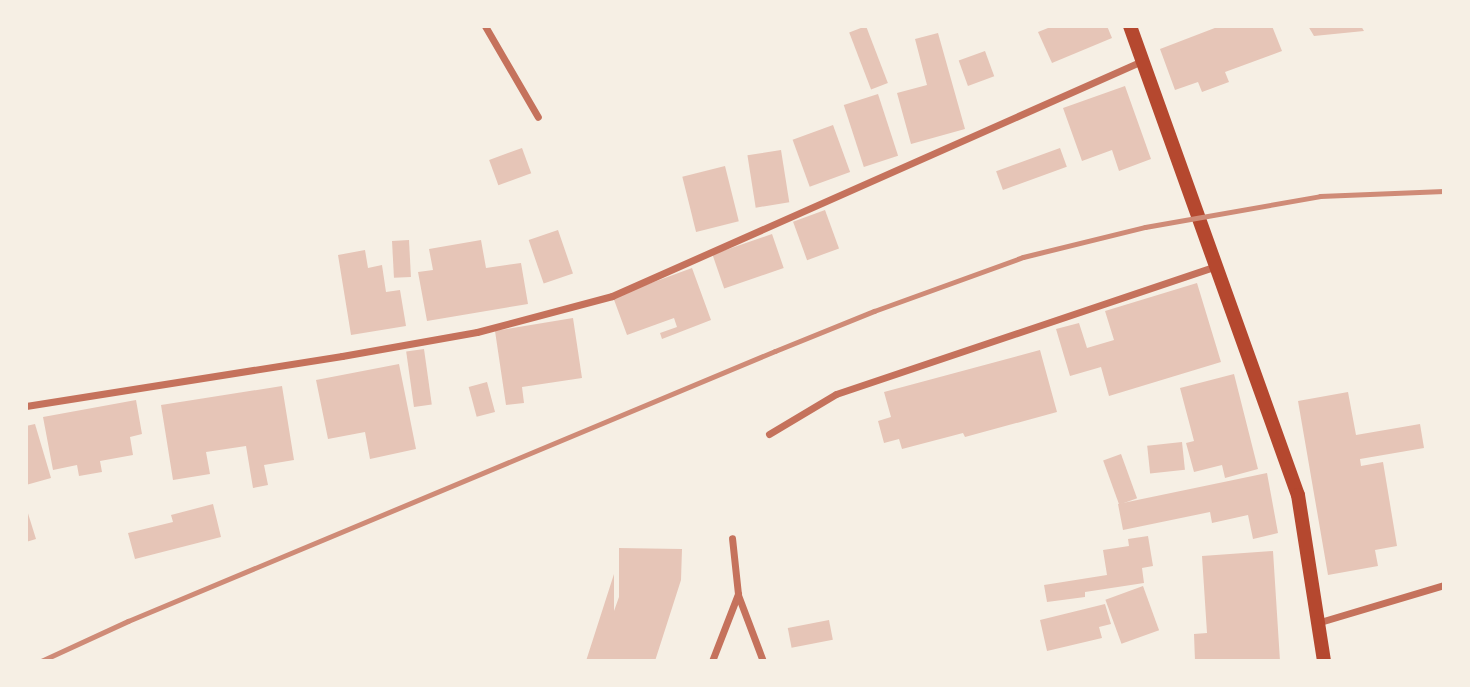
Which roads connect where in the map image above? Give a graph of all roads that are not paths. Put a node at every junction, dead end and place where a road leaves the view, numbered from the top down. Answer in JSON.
{"nodes":[{"id":1,"x":485,"y":26,"type":"edge"},
{"id":2,"x":1130,"y":26,"type":"edge"},
{"id":3,"x":1142,"y":61,"type":"junction"},
{"id":4,"x":538,"y":117,"type":"dead end"},
{"id":5,"x":1216,"y":265,"type":"junction"},
{"id":6,"x":26,"y":406,"type":"edge"},
{"id":7,"x":769,"y":434,"type":"dead end"},
{"id":8,"x":732,"y":538,"type":"dead end"},
{"id":9,"x":1444,"y":585,"type":"edge"},
{"id":10,"x":738,"y":594,"type":"junction"},
{"id":11,"x":1320,"y":622,"type":"junction"},
{"id":12,"x":712,"y":661,"type":"edge"},
{"id":13,"x":763,"y":661,"type":"edge"},
{"id":14,"x":1324,"y":661,"type":"edge"}],
"edges":[{"from":1,"to":4,"type":"street"},
{"from":2,"to":3,"type":"main road"},
{"from":3,"to":5,"type":"main road"},
{"from":3,"to":6,"type":"street"},
{"from":5,"to":7,"type":"street"},
{"from":5,"to":11,"type":"main road"},
{"from":8,"to":10,"type":"street"},
{"from":9,"to":11,"type":"street"},
{"from":10,"to":12,"type":"street"},
{"from":10,"to":13,"type":"street"},
{"from":11,"to":14,"type":"main road"}]}
